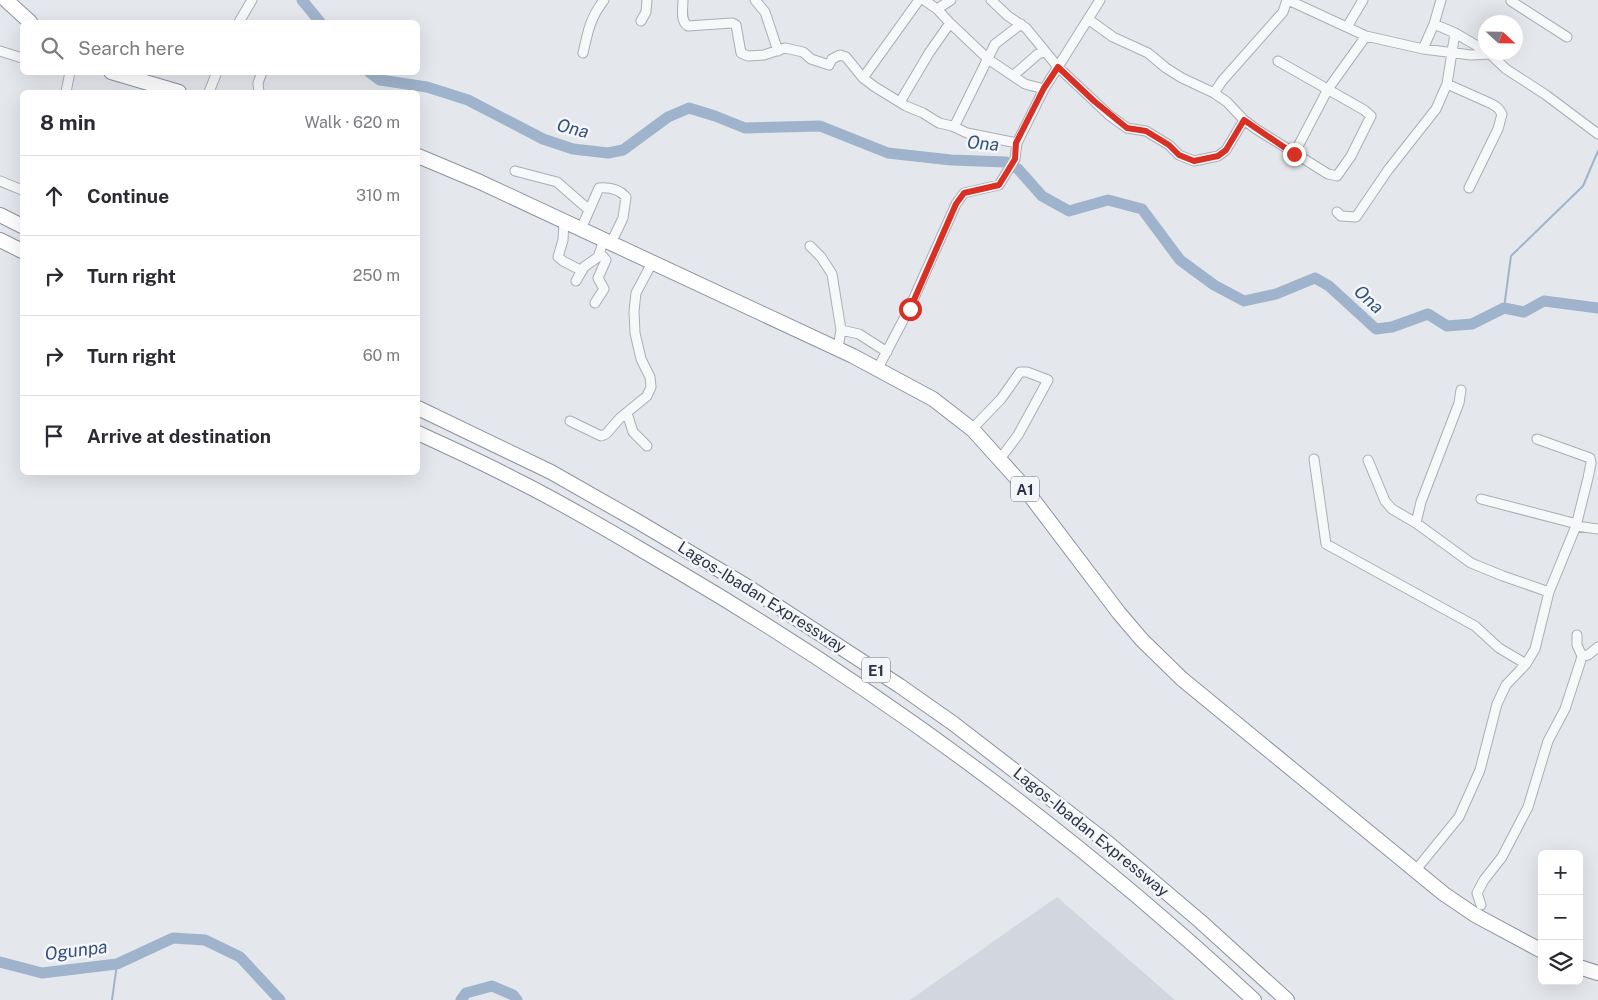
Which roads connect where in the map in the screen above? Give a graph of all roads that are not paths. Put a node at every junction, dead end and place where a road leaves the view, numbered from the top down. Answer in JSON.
{"nodes":[{"id":1,"x":6,"y":0,"type":"edge"},
{"id":2,"x":252,"y":0,"type":"edge"},
{"id":3,"x":604,"y":0,"type":"edge"},
{"id":4,"x":647,"y":0,"type":"edge"},
{"id":5,"x":682,"y":0,"type":"edge"},
{"id":6,"x":754,"y":0,"type":"edge"},
{"id":7,"x":919,"y":0,"type":"edge"},
{"id":8,"x":924,"y":0,"type":"edge"},
{"id":9,"x":951,"y":0,"type":"edge"},
{"id":10,"x":991,"y":0,"type":"edge"},
{"id":11,"x":1100,"y":0,"type":"edge"},
{"id":12,"x":1290,"y":0,"type":"edge"},
{"id":13,"x":1363,"y":0,"type":"edge"},
{"id":14,"x":1442,"y":0,"type":"edge"},
{"id":15,"x":1510,"y":0,"type":"edge"},
{"id":16,"x":937,"y":9,"type":"junction"},
{"id":17,"x":1088,"y":19,"type":"junction"},
{"id":18,"x":28,"y":20,"type":"edge"},
{"id":19,"x":240,"y":20,"type":"edge"},
{"id":20,"x":641,"y":21,"type":"dead end"},
{"id":21,"x":950,"y":23,"type":"junction"},
{"id":22,"x":1021,"y":24,"type":"junction"},
{"id":23,"x":1434,"y":24,"type":"junction"},
{"id":24,"x":1347,"y":27,"type":"junction"},
{"id":25,"x":1456,"y":32,"type":"junction"},
{"id":26,"x":1366,"y":36,"type":"junction"},
{"id":27,"x":1567,"y":37,"type":"dead end"},
{"id":28,"x":1478,"y":46,"type":"edge"},
{"id":29,"x":1423,"y":49,"type":"junction"},
{"id":30,"x":0,"y":50,"type":"edge"},
{"id":31,"x":778,"y":51,"type":"junction"},
{"id":32,"x":1045,"y":52,"type":"junction"},
{"id":33,"x":1478,"y":52,"type":"edge"},
{"id":34,"x":583,"y":53,"type":"dead end"},
{"id":35,"x":1453,"y":53,"type":"junction"},
{"id":36,"x":20,"y":57,"type":"edge"},
{"id":37,"x":988,"y":58,"type":"junction"},
{"id":38,"x":1496,"y":60,"type":"edge"},
{"id":39,"x":1278,"y":61,"type":"dead end"},
{"id":40,"x":1058,"y":67,"type":"junction"},
{"id":41,"x":69,"y":75,"type":"edge"},
{"id":42,"x":121,"y":75,"type":"edge"},
{"id":43,"x":216,"y":75,"type":"edge"},
{"id":44,"x":261,"y":75,"type":"edge"},
{"id":45,"x":1013,"y":76,"type":"junction"},
{"id":46,"x":863,"y":78,"type":"junction"},
{"id":47,"x":1447,"y":84,"type":"junction"},
{"id":48,"x":1044,"y":88,"type":"junction"},
{"id":49,"x":1328,"y":89,"type":"junction"},
{"id":50,"x":66,"y":90,"type":"edge"},
{"id":51,"x":172,"y":90,"type":"edge"},
{"id":52,"x":210,"y":90,"type":"edge"},
{"id":53,"x":259,"y":90,"type":"edge"},
{"id":54,"x":1214,"y":93,"type":"junction"},
{"id":55,"x":900,"y":102,"type":"junction"},
{"id":56,"x":1244,"y":120,"type":"junction"},
{"id":57,"x":954,"y":127,"type":"junction"},
{"id":58,"x":1598,"y":134,"type":"edge"},
{"id":59,"x":1016,"y":143,"type":"junction"},
{"id":60,"x":1294,"y":154,"type":"junction"},
{"id":61,"x":420,"y":157,"type":"edge"},
{"id":62,"x":515,"y":171,"type":"dead end"},
{"id":63,"x":0,"y":181,"type":"edge"},
{"id":64,"x":1469,"y":188,"type":"dead end"},
{"id":65,"x":20,"y":189,"type":"edge"},
{"id":66,"x":589,"y":210,"type":"junction"},
{"id":67,"x":1336,"y":212,"type":"dead end"},
{"id":68,"x":0,"y":215,"type":"edge"},
{"id":69,"x":564,"y":221,"type":"junction"},
{"id":70,"x":20,"y":225,"type":"edge"},
{"id":71,"x":581,"y":229,"type":"junction"},
{"id":72,"x":0,"y":240,"type":"edge"},
{"id":73,"x":608,"y":241,"type":"junction"},
{"id":74,"x":810,"y":246,"type":"dead end"},
{"id":75,"x":20,"y":250,"type":"edge"},
{"id":76,"x":600,"y":253,"type":"junction"},
{"id":77,"x":653,"y":261,"type":"junction"},
{"id":78,"x":582,"y":270,"type":"junction"},
{"id":79,"x":576,"y":281,"type":"dead end"},
{"id":80,"x":595,"y":303,"type":"dead end"},
{"id":81,"x":841,"y":330,"type":"junction"},
{"id":82,"x":838,"y":348,"type":"junction"},
{"id":83,"x":887,"y":352,"type":"junction"},
{"id":84,"x":878,"y":368,"type":"junction"},
{"id":85,"x":1461,"y":390,"type":"dead end"},
{"id":86,"x":420,"y":409,"type":"edge"},
{"id":87,"x":627,"y":413,"type":"junction"},
{"id":88,"x":570,"y":421,"type":"dead end"},
{"id":89,"x":972,"y":428,"type":"junction"},
{"id":90,"x":420,"y":434,"type":"edge"},
{"id":91,"x":1537,"y":439,"type":"dead end"},
{"id":92,"x":647,"y":446,"type":"dead end"},
{"id":93,"x":1000,"y":459,"type":"junction"},
{"id":94,"x":1314,"y":459,"type":"dead end"},
{"id":95,"x":1368,"y":460,"type":"dead end"},
{"id":96,"x":1594,"y":464,"type":"edge"},
{"id":97,"x":1481,"y":499,"type":"dead end"},
{"id":98,"x":1416,"y":523,"type":"junction"},
{"id":99,"x":1576,"y":525,"type":"junction"},
{"id":100,"x":1598,"y":530,"type":"edge"},
{"id":101,"x":1549,"y":592,"type":"junction"},
{"id":102,"x":1577,"y":635,"type":"dead end"},
{"id":103,"x":1598,"y":647,"type":"edge"},
{"id":104,"x":1582,"y":656,"type":"junction"},
{"id":105,"x":1526,"y":664,"type":"junction"},
{"id":106,"x":1415,"y":871,"type":"junction"},
{"id":107,"x":1482,"y":905,"type":"dead end"},
{"id":108,"x":1538,"y":949,"type":"edge"},
{"id":109,"x":1583,"y":968,"type":"edge"},
{"id":110,"x":1598,"y":973,"type":"edge"},
{"id":111,"x":1254,"y":1000,"type":"edge"},
{"id":112,"x":1287,"y":1000,"type":"edge"}],
"edges":[{"from":1,"to":18,"type":"highway"},
{"from":2,"to":19,"type":"street"},
{"from":3,"to":34,"type":"street"},
{"from":4,"to":20,"type":"street"},
{"from":5,"to":31,"type":"street"},
{"from":6,"to":31,"type":"street"},
{"from":7,"to":46,"type":"street"},
{"from":8,"to":16,"type":"street"},
{"from":9,"to":16,"type":"street"},
{"from":10,"to":22,"type":"street"},
{"from":11,"to":17,"type":"street"},
{"from":12,"to":24,"type":"street"},
{"from":12,"to":54,"type":"street"},
{"from":13,"to":24,"type":"street"},
{"from":14,"to":23,"type":"street"},
{"from":15,"to":27,"type":"street"},
{"from":16,"to":21,"type":"street"},
{"from":17,"to":40,"type":"street"},
{"from":17,"to":54,"type":"street"},
{"from":21,"to":37,"type":"street"},
{"from":21,"to":55,"type":"street"},
{"from":22,"to":32,"type":"street"},
{"from":22,"to":37,"type":"street"},
{"from":23,"to":25,"type":"street"},
{"from":23,"to":29,"type":"street"},
{"from":24,"to":26,"type":"street"},
{"from":25,"to":28,"type":"street"},
{"from":25,"to":35,"type":"street"},
{"from":26,"to":29,"type":"street"},
{"from":26,"to":49,"type":"street"},
{"from":29,"to":35,"type":"street"},
{"from":30,"to":36,"type":"street"},
{"from":31,"to":46,"type":"street"},
{"from":32,"to":40,"type":"street"},
{"from":32,"to":45,"type":"street"},
{"from":33,"to":35,"type":"street"},
{"from":35,"to":47,"type":"street"},
{"from":37,"to":45,"type":"street"},
{"from":37,"to":57,"type":"street"},
{"from":38,"to":58,"type":"street"},
{"from":39,"to":49,"type":"street"},
{"from":40,"to":48,"type":"street"},
{"from":40,"to":56,"type":"street"},
{"from":41,"to":50,"type":"street"},
{"from":42,"to":51,"type":"highway"},
{"from":43,"to":52,"type":"street"},
{"from":44,"to":53,"type":"street"},
{"from":45,"to":48,"type":"street"},
{"from":46,"to":55,"type":"street"},
{"from":47,"to":64,"type":"street"},
{"from":47,"to":67,"type":"street"},
{"from":48,"to":59,"type":"street"},
{"from":49,"to":60,"type":"street"},
{"from":49,"to":60,"type":"street"},
{"from":54,"to":56,"type":"street"},
{"from":55,"to":57,"type":"street"},
{"from":56,"to":60,"type":"street"},
{"from":57,"to":59,"type":"street"},
{"from":59,"to":83,"type":"street"},
{"from":61,"to":69,"type":"highway","number":"A1"},
{"from":62,"to":66,"type":"street"},
{"from":63,"to":65,"type":"street"},
{"from":66,"to":71,"type":"street"},
{"from":66,"to":73,"type":"street"},
{"from":68,"to":70,"type":"highway"},
{"from":69,"to":71,"type":"highway","number":"A1"},
{"from":69,"to":78,"type":"street"},
{"from":71,"to":73,"type":"highway","number":"A1"},
{"from":72,"to":75,"type":"highway"},
{"from":73,"to":76,"type":"street"},
{"from":73,"to":77,"type":"highway","number":"A1"},
{"from":74,"to":81,"type":"street"},
{"from":76,"to":78,"type":"street"},
{"from":76,"to":80,"type":"street"},
{"from":77,"to":82,"type":"highway","number":"A1"},
{"from":77,"to":87,"type":"street"},
{"from":78,"to":79,"type":"street"},
{"from":81,"to":82,"type":"street"},
{"from":81,"to":83,"type":"street"},
{"from":82,"to":84,"type":"highway","number":"A1"},
{"from":83,"to":84,"type":"street"},
{"from":84,"to":89,"type":"highway","number":"A1"},
{"from":85,"to":98,"type":"street"},
{"from":86,"to":112,"type":"highway","name":"Lagos-Ibadan Expressway","number":"E1"},
{"from":87,"to":88,"type":"street"},
{"from":87,"to":92,"type":"street"},
{"from":89,"to":93,"type":"highway","number":"A1"},
{"from":89,"to":93,"type":"street"},
{"from":90,"to":111,"type":"highway","name":"Lagos-Ibadan Expressway","number":"E1"},
{"from":91,"to":96,"type":"street"},
{"from":93,"to":106,"type":"highway","number":"A1"},
{"from":94,"to":105,"type":"street"},
{"from":95,"to":98,"type":"street"},
{"from":96,"to":99,"type":"street"},
{"from":97,"to":99,"type":"street"},
{"from":98,"to":101,"type":"street"},
{"from":99,"to":100,"type":"street"},
{"from":99,"to":101,"type":"street"},
{"from":101,"to":105,"type":"street"},
{"from":102,"to":104,"type":"street"},
{"from":103,"to":104,"type":"street"},
{"from":104,"to":107,"type":"street"},
{"from":105,"to":106,"type":"street"},
{"from":106,"to":108,"type":"highway","number":"A1"},
{"from":109,"to":110,"type":"highway"}]}
